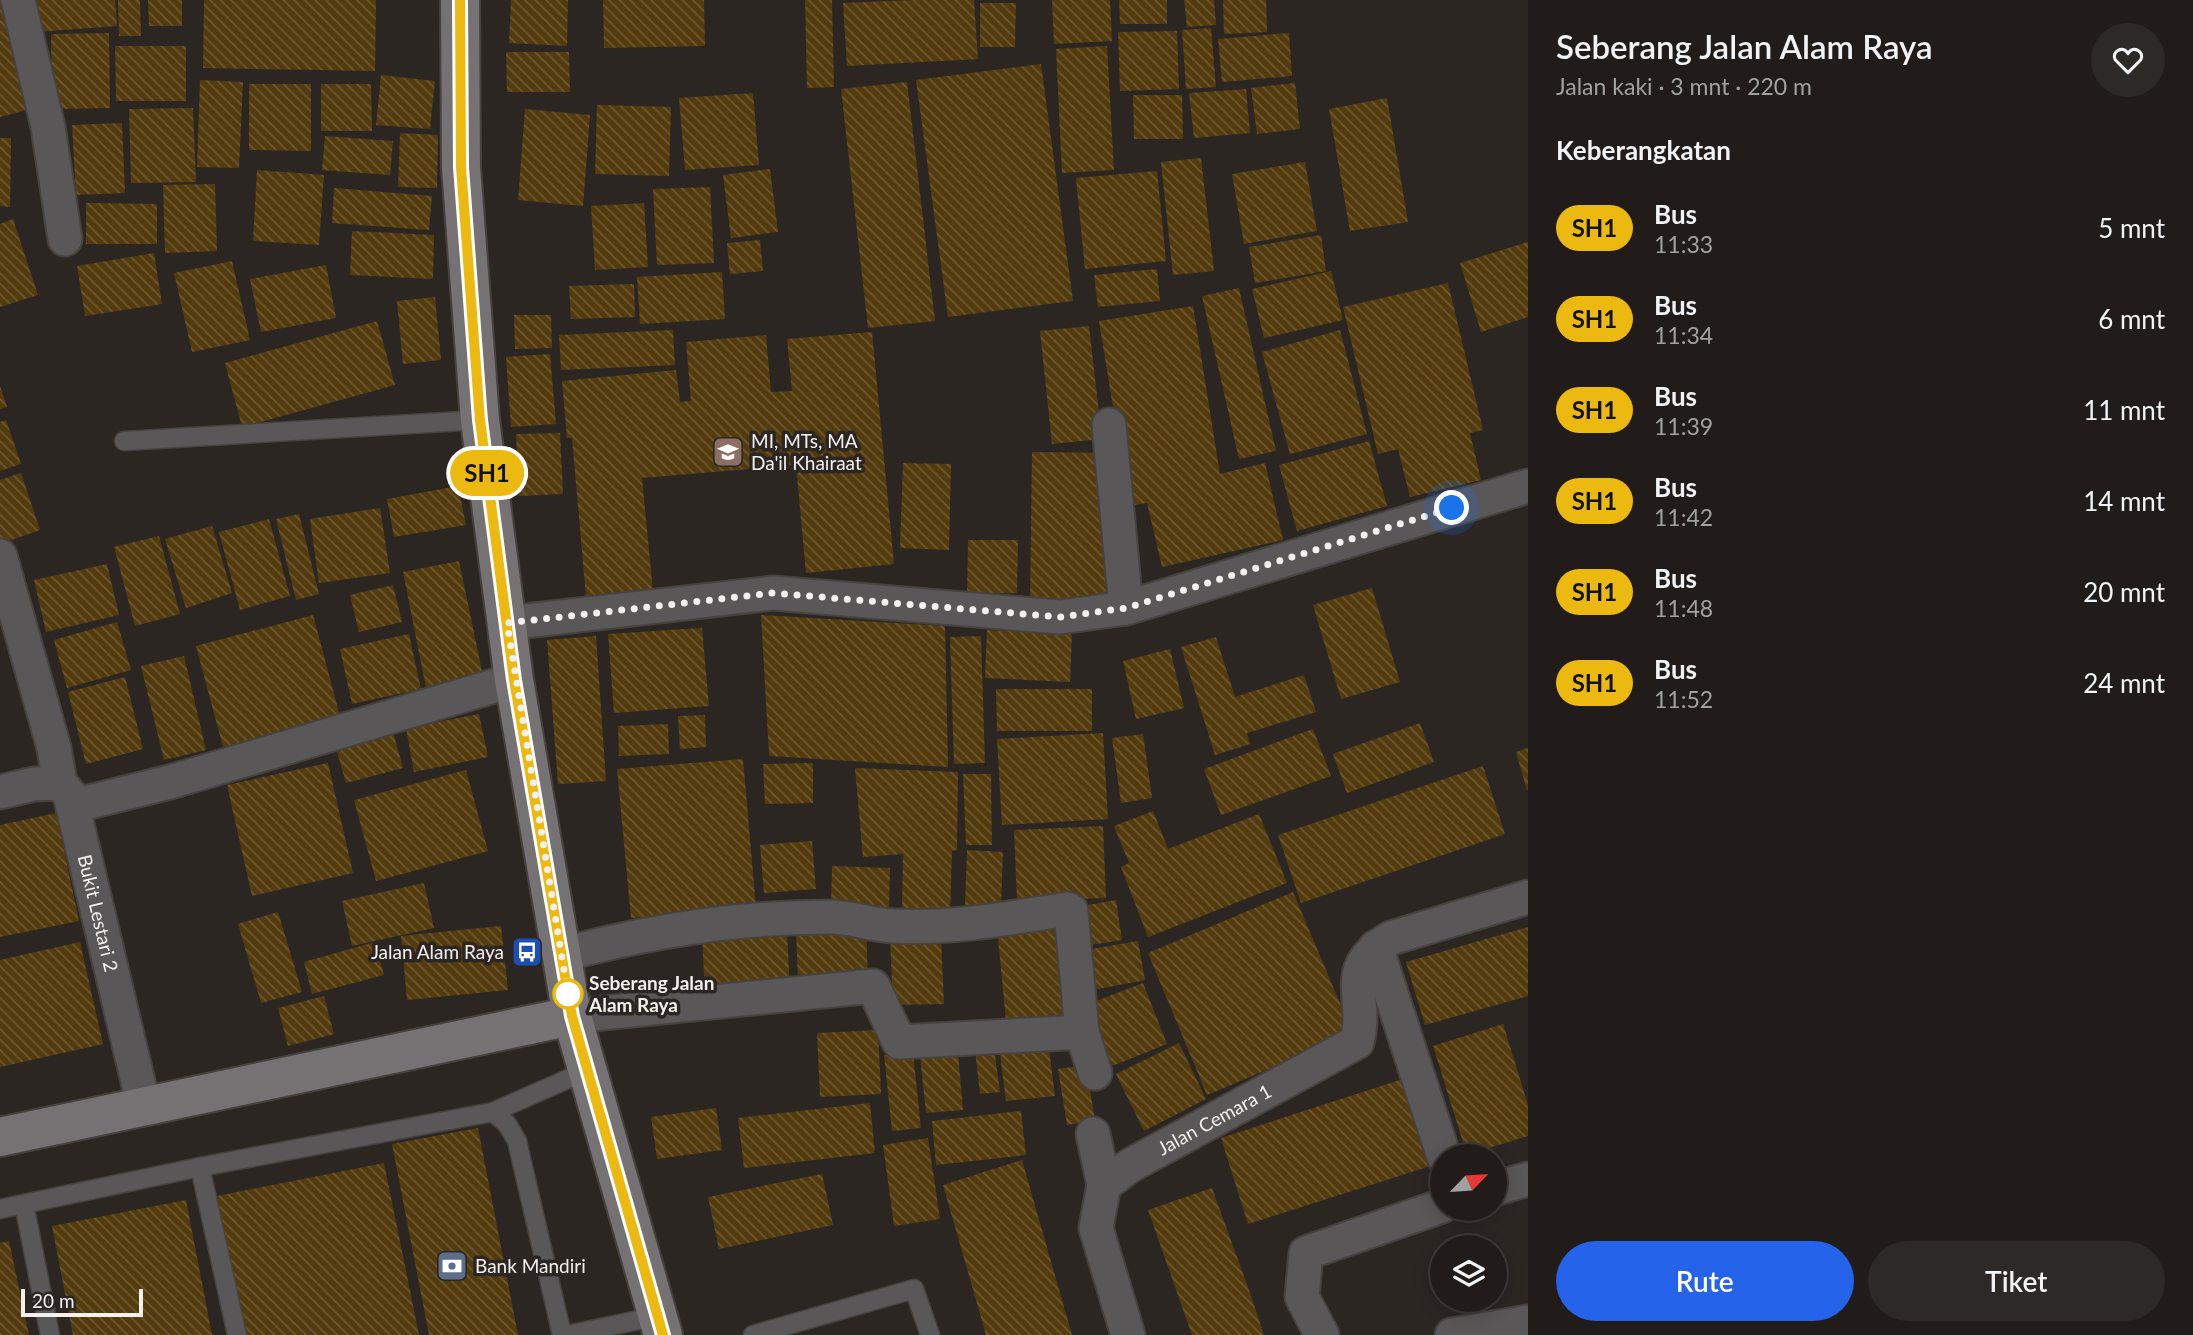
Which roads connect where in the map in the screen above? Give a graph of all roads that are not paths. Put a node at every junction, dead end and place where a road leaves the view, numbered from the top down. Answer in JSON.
{"nodes":[{"id":1,"x":19,"y":0,"type":"edge"},
{"id":2,"x":460,"y":0,"type":"edge"},
{"id":3,"x":65,"y":239,"type":"dead end"},
{"id":4,"x":480,"y":420,"type":"junction"},
{"id":5,"x":1109,"y":425,"type":"dead end"},
{"id":6,"x":124,"y":441,"type":"dead end"},
{"id":7,"x":1528,"y":485,"type":"edge"},
{"id":8,"x":0,"y":556,"type":"edge"},
{"id":9,"x":1126,"y":608,"type":"junction"},
{"id":10,"x":507,"y":623,"type":"junction"},
{"id":11,"x":514,"y":680,"type":"junction"},
{"id":12,"x":0,"y":792,"type":"edge"},
{"id":13,"x":67,"y":795,"type":"junction"},
{"id":14,"x":1528,"y":897,"type":"edge"},
{"id":15,"x":1384,"y":942,"type":"junction"},
{"id":16,"x":561,"y":954,"type":"junction"},
{"id":17,"x":572,"y":1016,"type":"junction"},
{"id":18,"x":1082,"y":1032,"type":"junction"},
{"id":19,"x":588,"y":1070,"type":"junction"},
{"id":20,"x":1095,"y":1073,"type":"dead end"},
{"id":21,"x":144,"y":1107,"type":"junction"},
{"id":22,"x":493,"y":1112,"type":"junction"},
{"id":23,"x":1093,"y":1134,"type":"dead end"},
{"id":24,"x":0,"y":1137,"type":"edge"},
{"id":25,"x":1440,"y":1144,"type":"edge"},
{"id":26,"x":200,"y":1167,"type":"junction"},
{"id":27,"x":1528,"y":1179,"type":"edge"},
{"id":28,"x":1104,"y":1185,"type":"junction"},
{"id":29,"x":1507,"y":1185,"type":"edge"},
{"id":30,"x":24,"y":1204,"type":"junction"},
{"id":31,"x":0,"y":1209,"type":"edge"},
{"id":32,"x":1430,"y":1210,"type":"edge"},
{"id":33,"x":1528,"y":1322,"type":"edge"},
{"id":34,"x":660,"y":1326,"type":"edge"},
{"id":35,"x":50,"y":1335,"type":"edge"},
{"id":36,"x":237,"y":1335,"type":"edge"},
{"id":37,"x":562,"y":1335,"type":"edge"},
{"id":38,"x":568,"y":1335,"type":"edge"},
{"id":39,"x":753,"y":1335,"type":"edge"},
{"id":40,"x":930,"y":1335,"type":"edge"},
{"id":41,"x":1128,"y":1335,"type":"edge"},
{"id":42,"x":1322,"y":1335,"type":"edge"},
{"id":43,"x":1452,"y":1335,"type":"edge"}],
"edges":[{"from":1,"to":3,"type":"street"},
{"from":2,"to":4,"type":"main road"},
{"from":4,"to":6,"type":"lane"},
{"from":4,"to":10,"type":"main road"},
{"from":5,"to":9,"type":"street"},
{"from":7,"to":9,"type":"street"},
{"from":8,"to":13,"type":"street","name":"Bukit Lestari 2"},
{"from":9,"to":10,"type":"street"},
{"from":10,"to":11,"type":"main road"},
{"from":11,"to":13,"type":"street"},
{"from":11,"to":16,"type":"main road"},
{"from":12,"to":13,"type":"street"},
{"from":13,"to":21,"type":"street","name":"Bukit Lestari 2"},
{"from":14,"to":15,"type":"street"},
{"from":15,"to":25,"type":"street"},
{"from":15,"to":28,"type":"street","name":"Jalan Cemara 1"},
{"from":16,"to":17,"type":"main road"},
{"from":16,"to":18,"type":"street"},
{"from":17,"to":18,"type":"street"},
{"from":17,"to":19,"type":"main road"},
{"from":17,"to":21,"type":"main road"},
{"from":18,"to":20,"type":"street"},
{"from":19,"to":22,"type":"lane"},
{"from":19,"to":34,"type":"main road"},
{"from":21,"to":24,"type":"main road"},
{"from":22,"to":26,"type":"lane"},
{"from":22,"to":37,"type":"lane"},
{"from":23,"to":28,"type":"street"},
{"from":26,"to":30,"type":"lane"},
{"from":26,"to":36,"type":"lane"},
{"from":27,"to":29,"type":"street"},
{"from":28,"to":41,"type":"street"},
{"from":30,"to":31,"type":"lane"},
{"from":30,"to":35,"type":"lane"},
{"from":32,"to":42,"type":"street"},
{"from":33,"to":43,"type":"street"},
{"from":34,"to":38,"type":"lane"},
{"from":39,"to":40,"type":"lane"}]}
